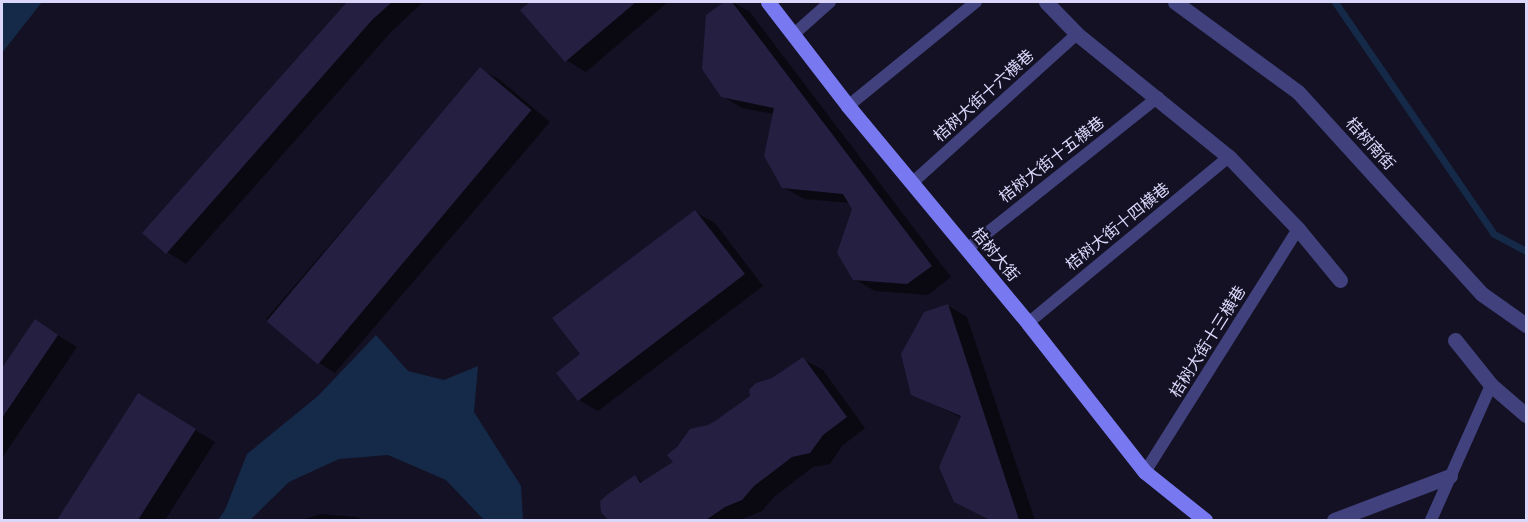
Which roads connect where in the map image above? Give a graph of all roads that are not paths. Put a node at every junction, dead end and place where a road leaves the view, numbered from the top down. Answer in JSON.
{"nodes":[{"id":1,"x":768,"y":2,"type":"edge"},
{"id":2,"x":830,"y":2,"type":"edge"},
{"id":3,"x":976,"y":2,"type":"edge"},
{"id":4,"x":1046,"y":2,"type":"edge"},
{"id":5,"x":1174,"y":2,"type":"edge"},
{"id":6,"x":794,"y":34,"type":"junction"},
{"id":7,"x":1077,"y":34,"type":"junction"},
{"id":8,"x":1158,"y":97,"type":"junction"},
{"id":9,"x":848,"y":106,"type":"junction"},
{"id":10,"x":1229,"y":157,"type":"junction"},
{"id":11,"x":912,"y":183,"type":"junction"},
{"id":12,"x":1298,"y":229,"type":"junction"},
{"id":13,"x":967,"y":249,"type":"junction"},
{"id":14,"x":1340,"y":280,"type":"dead end"},
{"id":15,"x":1028,"y":323,"type":"junction"},
{"id":16,"x":1527,"y":326,"type":"edge"},
{"id":17,"x":1455,"y":340,"type":"dead end"},
{"id":18,"x":1491,"y":385,"type":"junction"},
{"id":19,"x":1527,"y":415,"type":"edge"},
{"id":20,"x":1145,"y":472,"type":"junction"},
{"id":21,"x":1450,"y":476,"type":"junction"},
{"id":22,"x":1205,"y":520,"type":"edge"},
{"id":23,"x":1334,"y":520,"type":"edge"},
{"id":24,"x":1431,"y":520,"type":"edge"}],
"edges":[{"from":1,"to":6,"type":"street","name":"桔树大街"},
{"from":2,"to":6,"type":"lane"},
{"from":3,"to":9,"type":"lane"},
{"from":4,"to":7,"type":"street"},
{"from":5,"to":16,"type":"street","name":"桔树南街"},
{"from":6,"to":9,"type":"street","name":"桔树大街"},
{"from":7,"to":8,"type":"street"},
{"from":7,"to":11,"type":"lane","name":"桔树大街十六横巷"},
{"from":8,"to":10,"type":"street"},
{"from":8,"to":13,"type":"lane","name":"桔树大街十五横巷"},
{"from":9,"to":11,"type":"street","name":"桔树大街"},
{"from":10,"to":12,"type":"street"},
{"from":10,"to":15,"type":"lane","name":"桔树大街十四横巷"},
{"from":11,"to":13,"type":"street","name":"桔树大街"},
{"from":12,"to":14,"type":"street"},
{"from":12,"to":20,"type":"lane","name":"桔树大街十三横巷"},
{"from":13,"to":15,"type":"street","name":"桔树大街"},
{"from":15,"to":20,"type":"street","name":"桔树大街"},
{"from":17,"to":18,"type":"street"},
{"from":18,"to":19,"type":"street"},
{"from":18,"to":21,"type":"lane"},
{"from":20,"to":22,"type":"street","name":"桔树大街"},
{"from":21,"to":23,"type":"street"},
{"from":21,"to":24,"type":"lane"}]}
